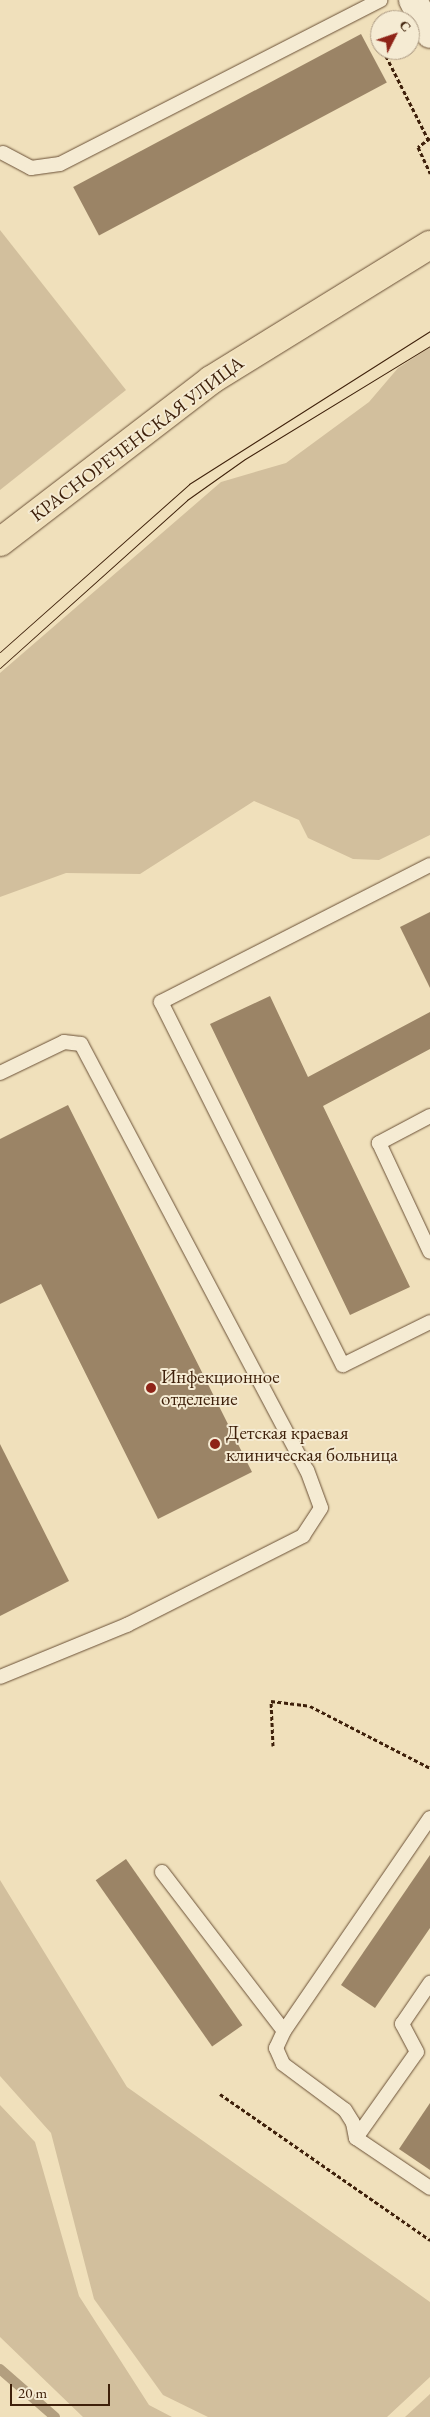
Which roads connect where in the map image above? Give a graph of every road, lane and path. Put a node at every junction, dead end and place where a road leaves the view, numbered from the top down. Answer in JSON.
{"nodes":[{"id":1,"x":380,"y":0,"type":"edge"},
{"id":2,"x":413,"y":0,"type":"edge"},
{"id":3,"x":430,"y":34,"type":"edge"},
{"id":4,"x":388,"y":60,"type":"edge"},
{"id":5,"x":429,"y":139,"type":"edge"},
{"id":6,"x":1,"y":152,"type":"edge"},
{"id":7,"x":430,"y":173,"type":"edge"},
{"id":8,"x":430,"y":245,"type":"edge"},
{"id":9,"x":0,"y":542,"type":"edge"},
{"id":10,"x":430,"y":865,"type":"edge"},
{"id":11,"x":0,"y":1073,"type":"edge"},
{"id":12,"x":430,"y":1116,"type":"edge"},
{"id":13,"x":430,"y":1252,"type":"edge"},
{"id":14,"x":430,"y":1322,"type":"edge"},
{"id":15,"x":0,"y":1677,"type":"edge"},
{"id":16,"x":273,"y":1746,"type":"dead end"},
{"id":17,"x":430,"y":1768,"type":"edge"},
{"id":18,"x":430,"y":1818,"type":"edge"},
{"id":19,"x":162,"y":1872,"type":"dead end"},
{"id":20,"x":430,"y":1983,"type":"edge"},
{"id":21,"x":284,"y":2031,"type":"junction"},
{"id":22,"x":220,"y":2094,"type":"dead end"},
{"id":23,"x":356,"y":2138,"type":"junction"},
{"id":24,"x":430,"y":2188,"type":"edge"},
{"id":25,"x":430,"y":2240,"type":"edge"}],
"edges":[{"from":1,"to":6,"type":"lane"},
{"from":2,"to":3,"type":"street"},
{"from":4,"to":5,"type":"path"},
{"from":5,"to":7,"type":"path"},
{"from":8,"to":9,"type":"main road","name":"КРАСНОРЕЧЕНСКАЯ УЛИЦА"},
{"from":10,"to":14,"type":"lane"},
{"from":11,"to":15,"type":"lane"},
{"from":12,"to":13,"type":"lane"},
{"from":16,"to":17,"type":"path"},
{"from":18,"to":21,"type":"lane"},
{"from":19,"to":21,"type":"lane"},
{"from":20,"to":23,"type":"lane"},
{"from":21,"to":23,"type":"lane"},
{"from":22,"to":25,"type":"path"},
{"from":23,"to":24,"type":"lane"}]}
